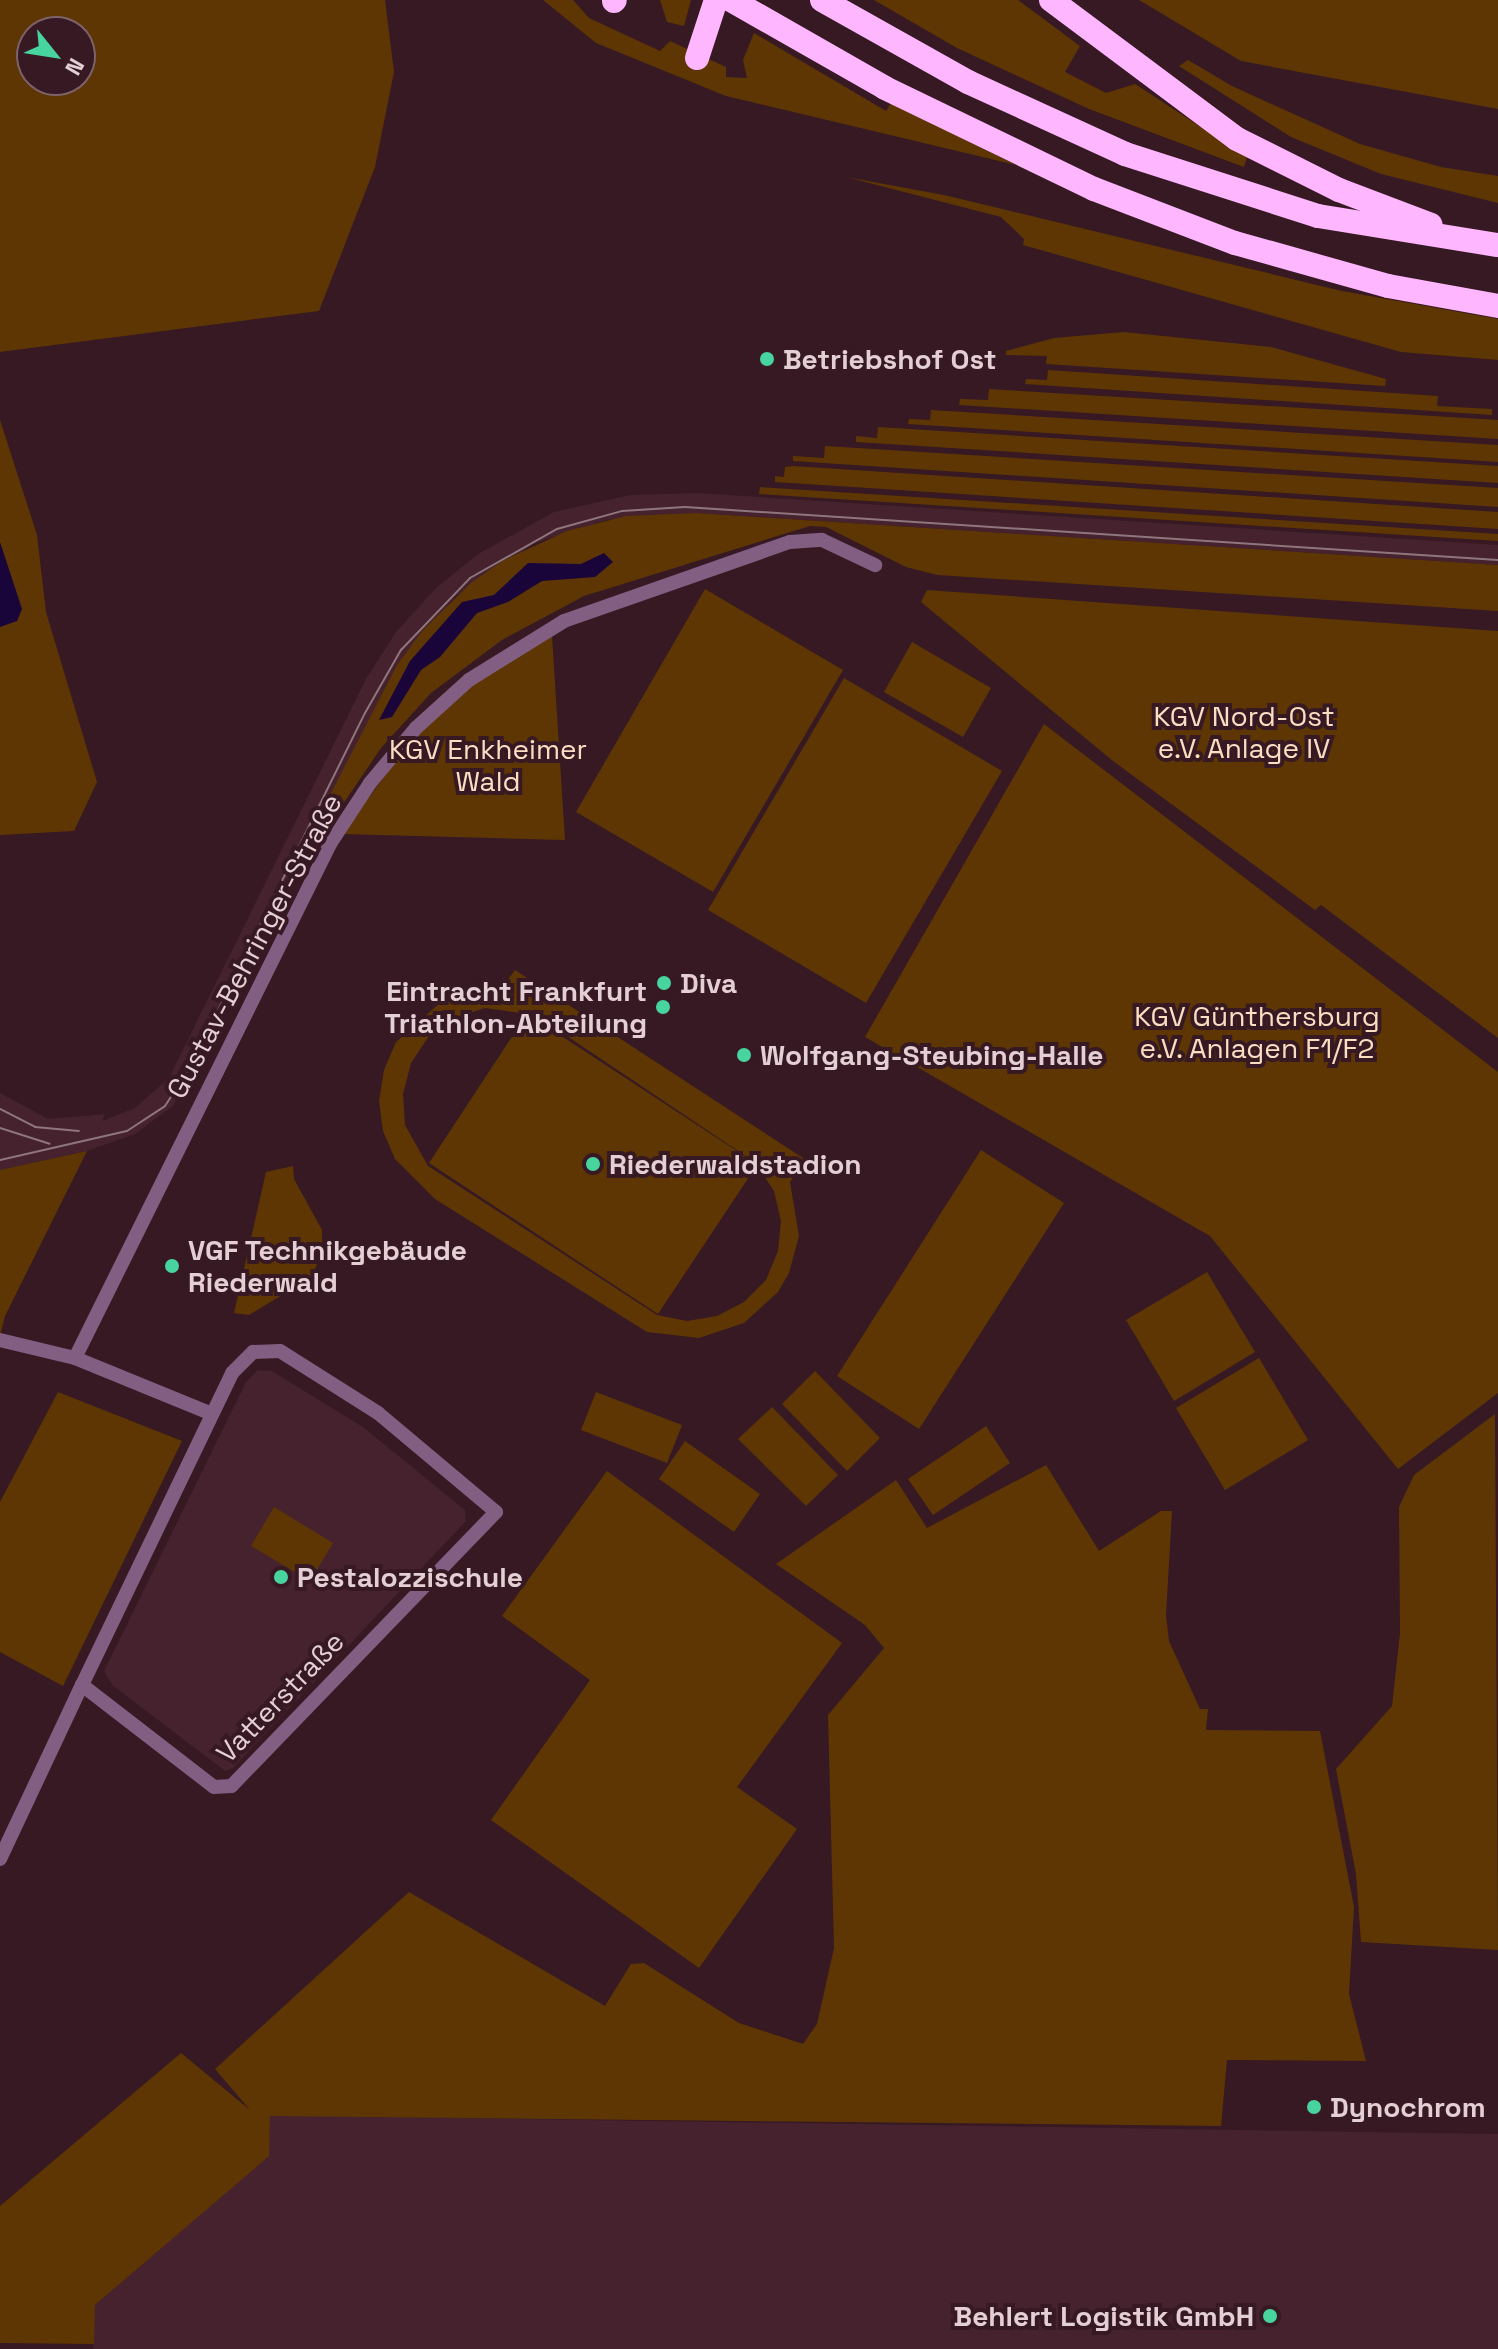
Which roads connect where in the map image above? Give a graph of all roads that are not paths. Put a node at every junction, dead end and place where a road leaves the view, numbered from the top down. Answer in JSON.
{"nodes":[{"id":1,"x":716,"y":0,"type":"edge"},
{"id":2,"x":731,"y":0,"type":"edge"},
{"id":3,"x":822,"y":0,"type":"edge"},
{"id":4,"x":1051,"y":0,"type":"edge"},
{"id":5,"x":697,"y":58,"type":"dead end"},
{"id":6,"x":1470,"y":241,"type":"junction"},
{"id":7,"x":1498,"y":245,"type":"edge"},
{"id":8,"x":1498,"y":306,"type":"edge"},
{"id":9,"x":875,"y":565,"type":"dead end"},
{"id":10,"x":0,"y":1340,"type":"edge"},
{"id":11,"x":75,"y":1358,"type":"junction"},
{"id":12,"x":212,"y":1414,"type":"junction"},
{"id":13,"x":82,"y":1685,"type":"junction"},
{"id":14,"x":0,"y":1859,"type":"edge"}],
"edges":[{"from":1,"to":5,"type":"highway"},
{"from":2,"to":8,"type":"highway"},
{"from":3,"to":6,"type":"highway"},
{"from":4,"to":6,"type":"highway"},
{"from":6,"to":7,"type":"highway"},
{"from":9,"to":11,"type":"street","name":"Gustav-Behringer-Straße"},
{"from":10,"to":11,"type":"street"},
{"from":11,"to":12,"type":"street"},
{"from":12,"to":13,"type":"street"},
{"from":12,"to":13,"type":"street","name":"Vatterstraße"},
{"from":13,"to":14,"type":"street"}]}
